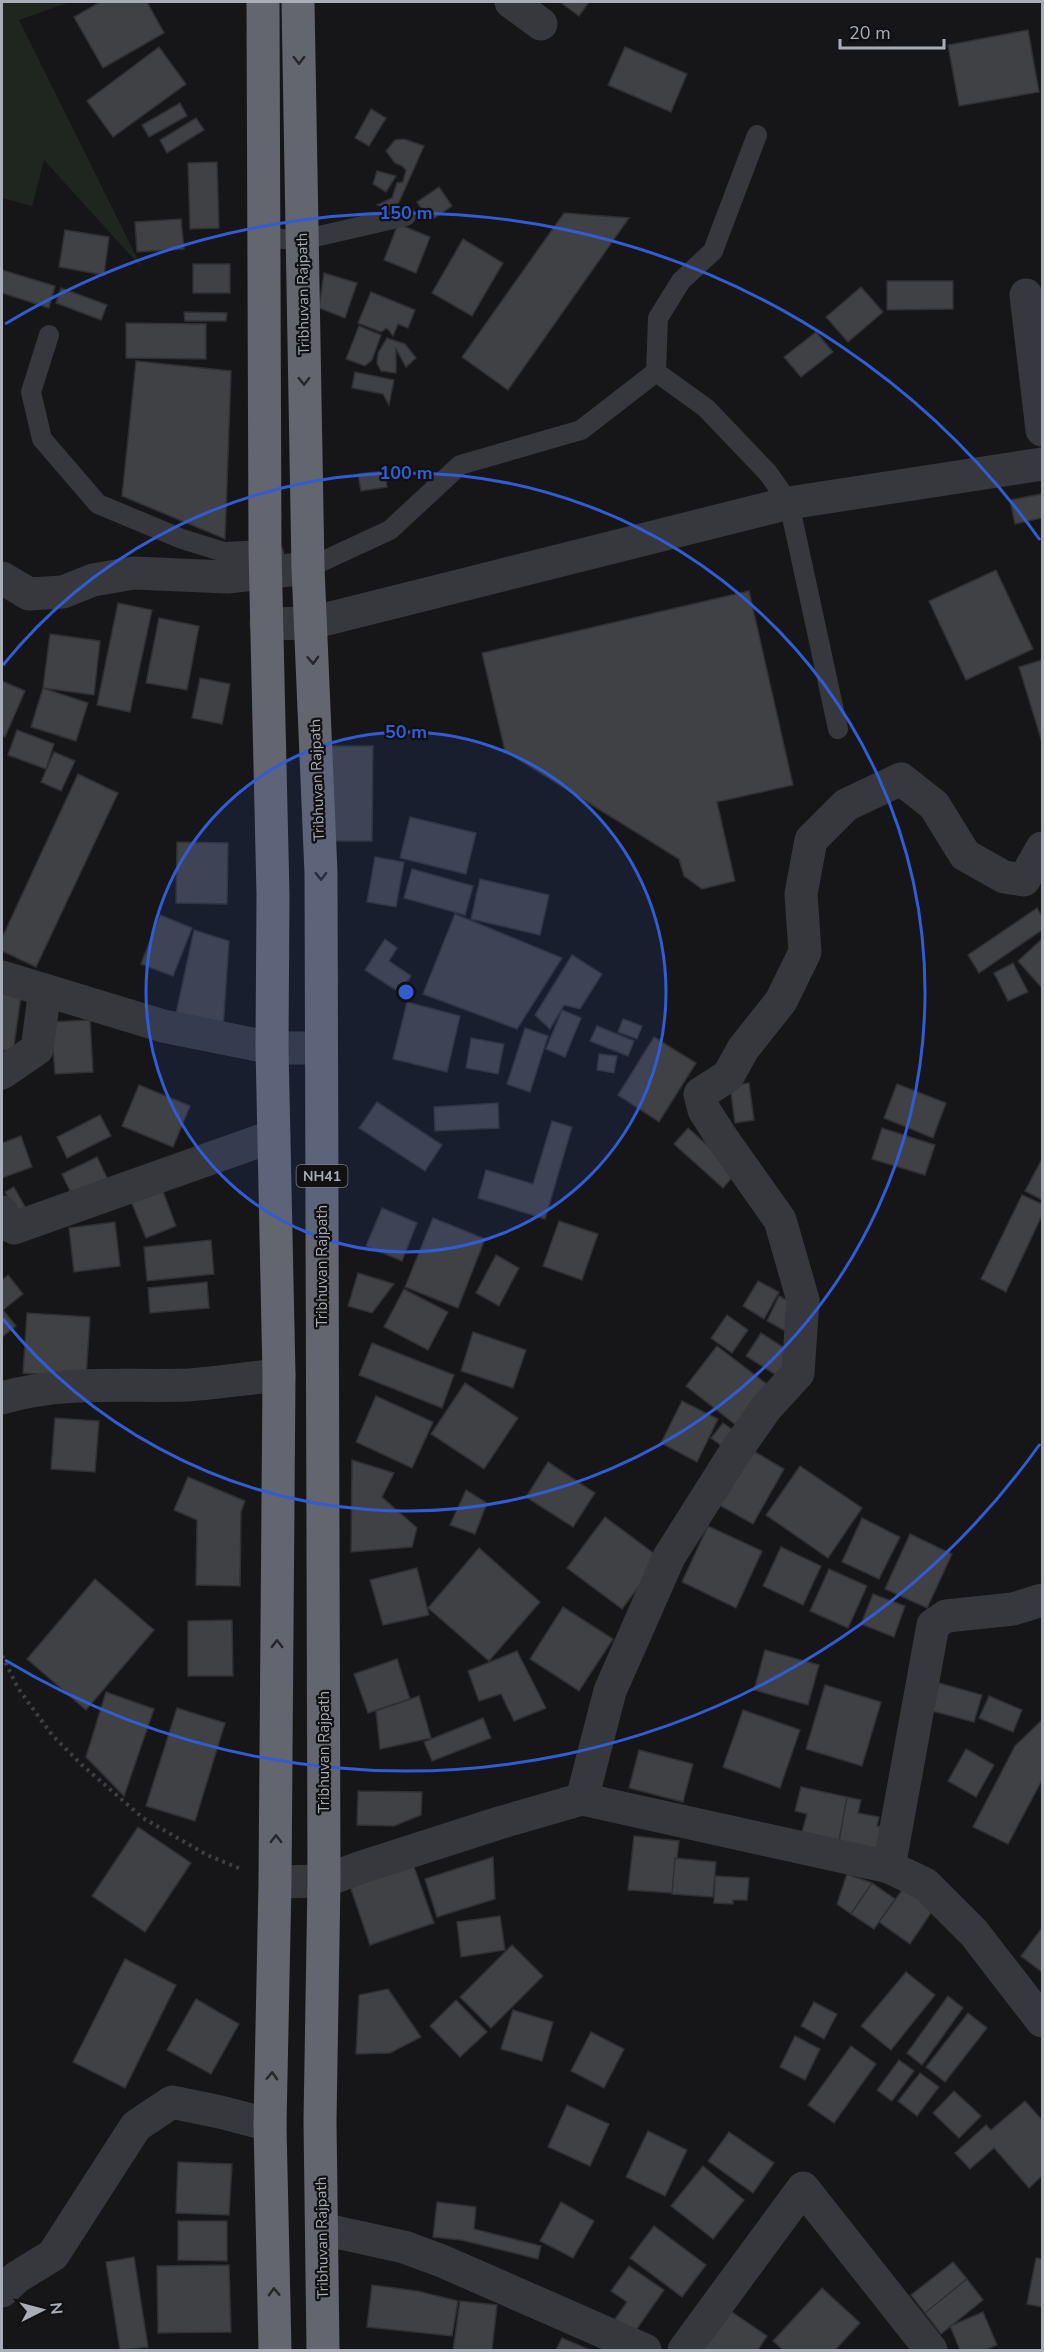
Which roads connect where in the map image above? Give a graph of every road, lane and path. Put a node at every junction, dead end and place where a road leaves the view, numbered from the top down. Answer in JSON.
{"nodes":[{"id":1,"x":263,"y":2,"type":"edge"},
{"id":2,"x":298,"y":2,"type":"edge"},
{"id":3,"x":511,"y":2,"type":"edge"},
{"id":4,"x":540,"y":24,"type":"dead end"},
{"id":5,"x":757,"y":135,"type":"dead end"},
{"id":6,"x":406,"y":216,"type":"dead end"},
{"id":7,"x":266,"y":238,"type":"junction"},
{"id":8,"x":302,"y":240,"type":"junction"},
{"id":9,"x":1026,"y":295,"type":"dead end"},
{"id":10,"x":49,"y":335,"type":"dead end"},
{"id":11,"x":656,"y":372,"type":"junction"},
{"id":12,"x":1042,"y":430,"type":"edge"},
{"id":13,"x":1042,"y":464,"type":"edge"},
{"id":14,"x":789,"y":503,"type":"junction"},
{"id":15,"x":266,"y":561,"type":"junction"},
{"id":16,"x":308,"y":568,"type":"junction"},
{"id":17,"x":2,"y":578,"type":"edge"},
{"id":18,"x":311,"y":622,"type":"junction"},
{"id":19,"x":266,"y":624,"type":"junction"},
{"id":20,"x":838,"y":729,"type":"dead end"},
{"id":21,"x":1042,"y":848,"type":"edge"},
{"id":22,"x":2,"y":977,"type":"edge"},
{"id":23,"x":45,"y":990,"type":"junction"},
{"id":24,"x":272,"y":1048,"type":"junction"},
{"id":25,"x":321,"y":1048,"type":"junction"},
{"id":26,"x":2,"y":1072,"type":"edge"},
{"id":27,"x":274,"y":1136,"type":"junction"},
{"id":28,"x":2,"y":1212,"type":"edge"},
{"id":29,"x":279,"y":1375,"type":"junction"},
{"id":30,"x":2,"y":1398,"type":"edge"},
{"id":31,"x":1042,"y":1600,"type":"edge"},
{"id":32,"x":2,"y":1656,"type":"edge"},
{"id":33,"x":582,"y":1799,"type":"junction"},
{"id":34,"x":889,"y":1867,"type":"junction"},
{"id":35,"x":324,"y":1881,"type":"junction"},
{"id":36,"x":275,"y":1882,"type":"junction"},
{"id":37,"x":1042,"y":2021,"type":"edge"},
{"id":38,"x":270,"y":2125,"type":"junction"},
{"id":39,"x":322,"y":2229,"type":"junction"},
{"id":40,"x":2,"y":2291,"type":"edge"},
{"id":41,"x":323,"y":2311,"type":"junction"},
{"id":42,"x":275,"y":2350,"type":"edge"},
{"id":43,"x":323,"y":2350,"type":"edge"},
{"id":44,"x":330,"y":2350,"type":"edge"},
{"id":45,"x":645,"y":2350,"type":"edge"},
{"id":46,"x":684,"y":2350,"type":"edge"},
{"id":47,"x":931,"y":2350,"type":"edge"}],
"edges":[{"from":1,"to":7,"type":"highway","number":"NH41"},
{"from":2,"to":8,"type":"highway","name":"Tribhuvan Rajpath","number":"NH41","one_way":true},
{"from":3,"to":4,"type":"street"},
{"from":5,"to":11,"type":"lane"},
{"from":6,"to":8,"type":"lane"},
{"from":7,"to":8,"type":"lane"},
{"from":7,"to":15,"type":"highway","number":"NH41"},
{"from":8,"to":16,"type":"highway","name":"Tribhuvan Rajpath","number":"NH41","one_way":true},
{"from":9,"to":12,"type":"street"},
{"from":10,"to":15,"type":"lane"},
{"from":11,"to":14,"type":"lane"},
{"from":11,"to":16,"type":"lane"},
{"from":13,"to":14,"type":"street"},
{"from":14,"to":18,"type":"street"},
{"from":14,"to":20,"type":"lane"},
{"from":15,"to":16,"type":"street"},
{"from":15,"to":17,"type":"street"},
{"from":15,"to":19,"type":"highway","number":"NH41"},
{"from":16,"to":18,"type":"highway","name":"Tribhuvan Rajpath","number":"NH41"},
{"from":18,"to":19,"type":"street"},
{"from":18,"to":25,"type":"highway","name":"Tribhuvan Rajpath","number":"NH41","one_way":true},
{"from":19,"to":24,"type":"highway","number":"NH41"},
{"from":21,"to":33,"type":"street"},
{"from":22,"to":23,"type":"street"},
{"from":23,"to":24,"type":"street"},
{"from":23,"to":26,"type":"street"},
{"from":24,"to":25,"type":"street"},
{"from":24,"to":27,"type":"highway","number":"NH41"},
{"from":25,"to":35,"type":"highway","name":"Tribhuvan Rajpath","number":"NH41"},
{"from":27,"to":28,"type":"street"},
{"from":27,"to":29,"type":"highway","number":"NH41"},
{"from":29,"to":30,"type":"street"},
{"from":36,"to":29,"type":"highway","number":"NH41","one_way":true},
{"from":31,"to":34,"type":"street"},
{"from":32,"to":36,"type":"path"},
{"from":33,"to":34,"type":"street"},
{"from":33,"to":35,"type":"street"},
{"from":34,"to":37,"type":"street"},
{"from":35,"to":36,"type":"street"},
{"from":35,"to":39,"type":"highway","name":"Tribhuvan Rajpath","number":"NH41"},
{"from":38,"to":36,"type":"highway","number":"NH41","one_way":true},
{"from":38,"to":40,"type":"street"},
{"from":42,"to":38,"type":"highway","number":"NH41","one_way":true},
{"from":39,"to":41,"type":"highway","name":"Tribhuvan Rajpath","number":"NH41"},
{"from":39,"to":45,"type":"street"},
{"from":41,"to":43,"type":"highway","name":"Tribhuvan Rajpath","number":"NH41"},
{"from":41,"to":44,"type":"highway"},
{"from":46,"to":47,"type":"street"}]}
